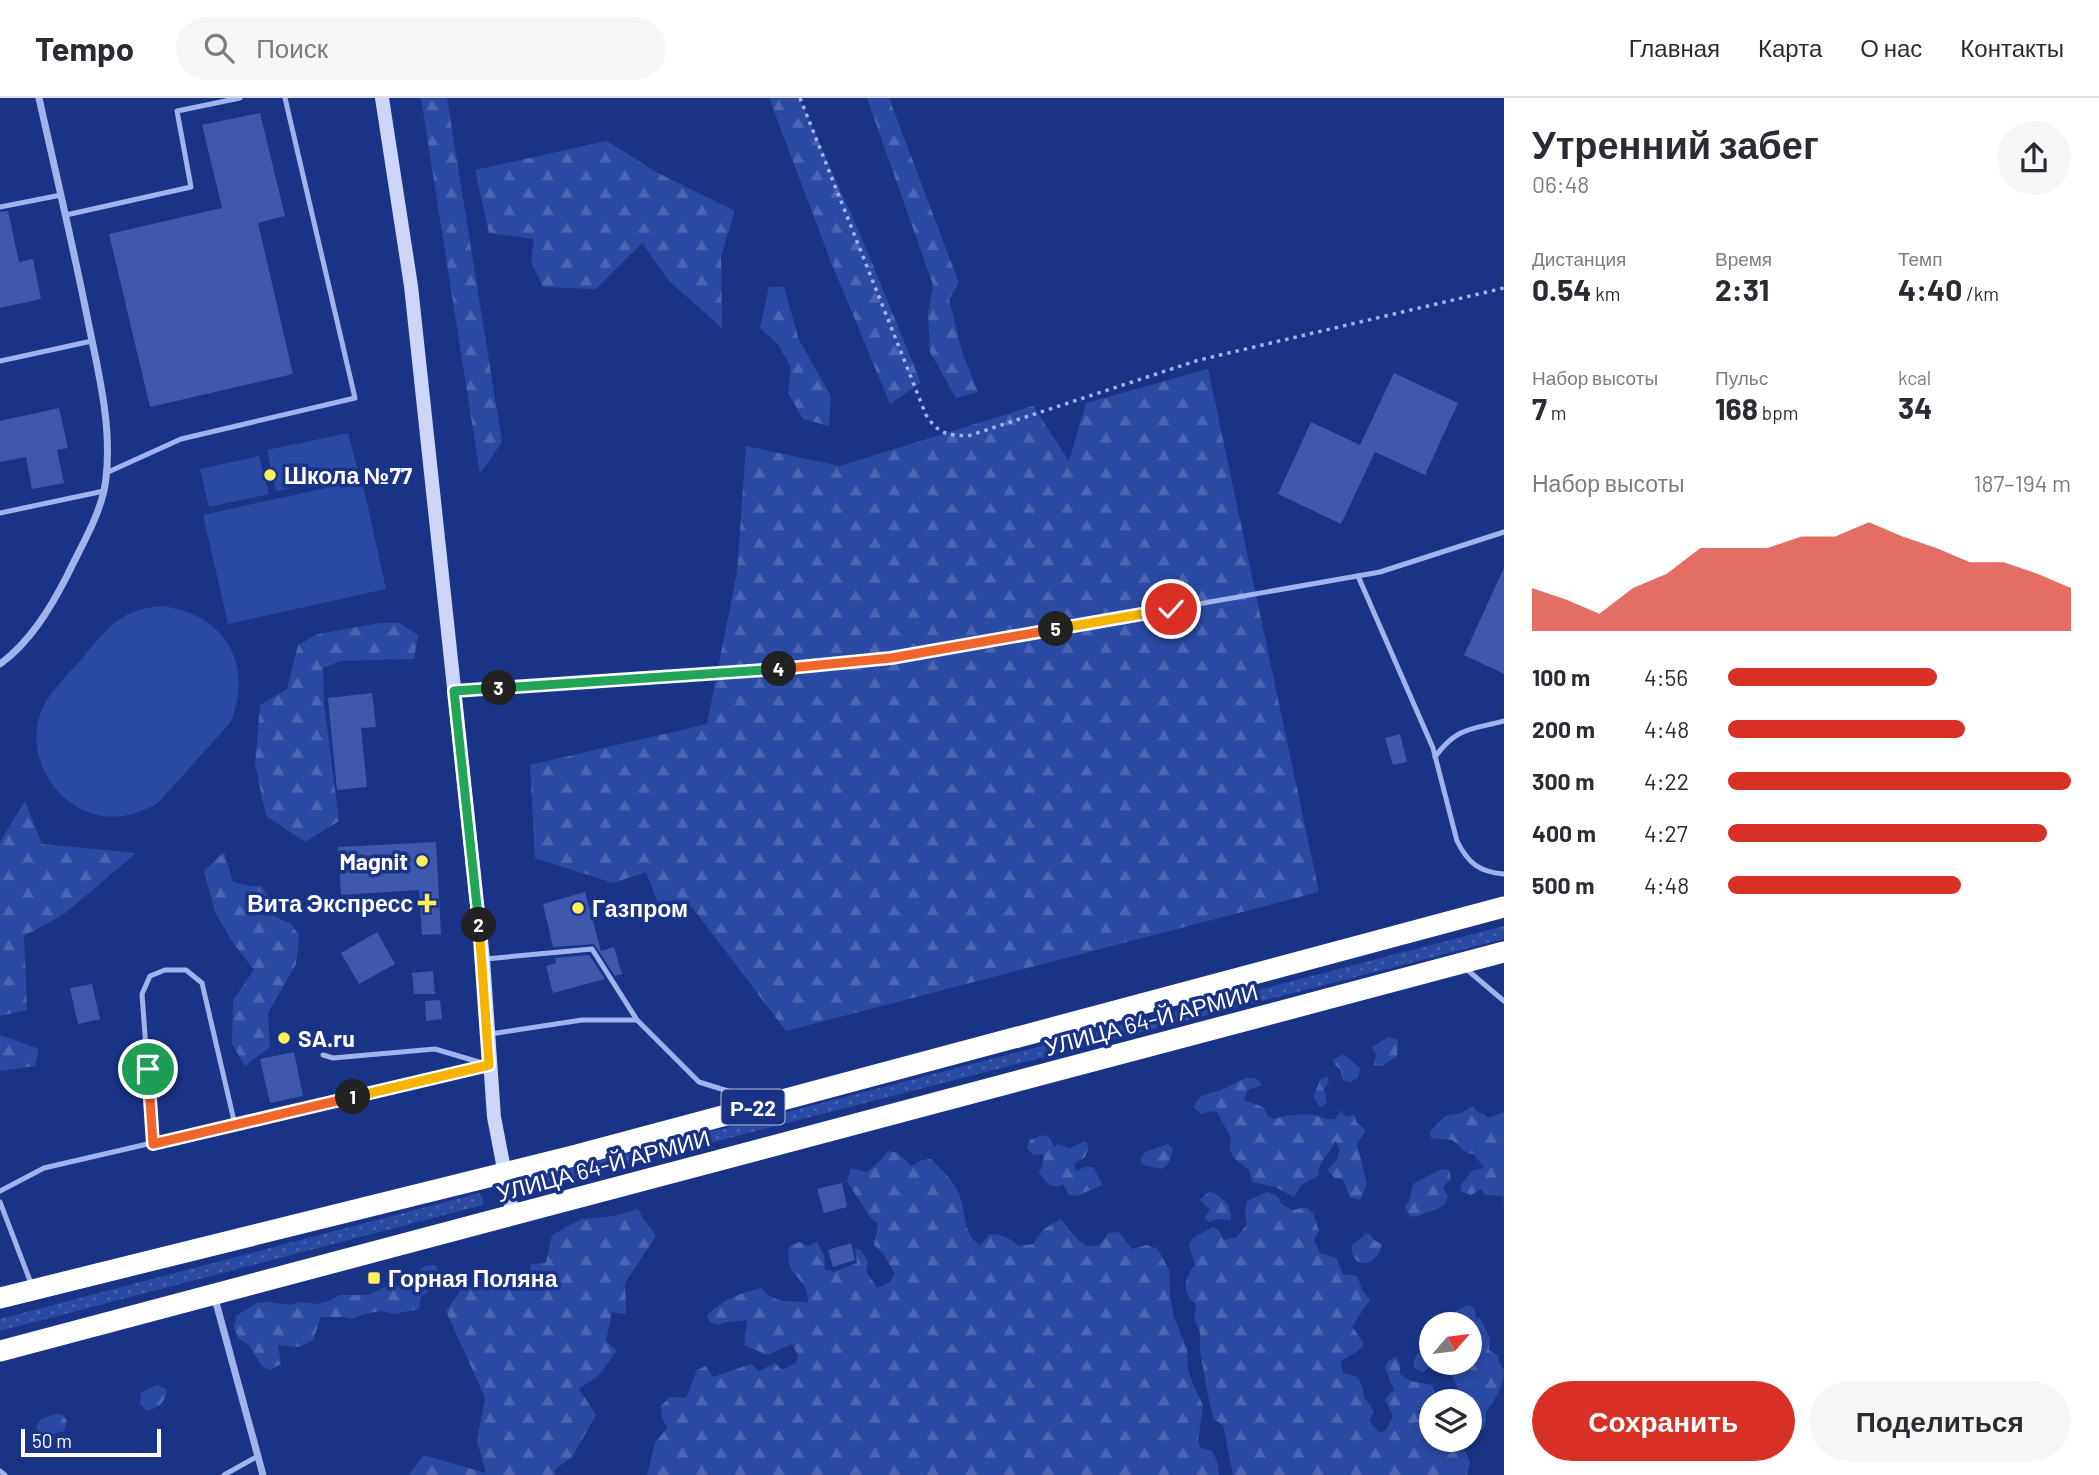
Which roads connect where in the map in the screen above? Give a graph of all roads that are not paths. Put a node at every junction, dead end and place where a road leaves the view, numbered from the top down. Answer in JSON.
{"nodes":[{"id":1,"x":39,"y":98,"type":"edge"},
{"id":2,"x":240,"y":98,"type":"edge"},
{"id":3,"x":285,"y":98,"type":"edge"},
{"id":4,"x":382,"y":98,"type":"edge"},
{"id":5,"x":61,"y":195,"type":"junction"},
{"id":6,"x":0,"y":207,"type":"edge"},
{"id":7,"x":66,"y":215,"type":"junction"},
{"id":8,"x":92,"y":341,"type":"junction"},
{"id":9,"x":0,"y":361,"type":"edge"},
{"id":10,"x":106,"y":473,"type":"junction"},
{"id":11,"x":104,"y":491,"type":"junction"},
{"id":12,"x":0,"y":513,"type":"edge"},
{"id":13,"x":1504,"y":532,"type":"edge"},
{"id":14,"x":1358,"y":576,"type":"junction"},
{"id":15,"x":0,"y":664,"type":"edge"},
{"id":16,"x":454,"y":691,"type":"junction"},
{"id":17,"x":1504,"y":721,"type":"edge"},
{"id":18,"x":1435,"y":757,"type":"junction"},
{"id":19,"x":1504,"y":874,"type":"edge"},
{"id":20,"x":1504,"y":907,"type":"edge"},
{"id":21,"x":1504,"y":952,"type":"edge"},
{"id":22,"x":483,"y":959,"type":"junction"},
{"id":23,"x":1460,"y":964,"type":"junction"},
{"id":24,"x":1504,"y":1001,"type":"edge"},
{"id":25,"x":637,"y":1020,"type":"junction"},
{"id":26,"x":487,"y":1035,"type":"junction"},
{"id":27,"x":323,"y":1055,"type":"dead end"},
{"id":28,"x":489,"y":1065,"type":"junction"},
{"id":29,"x":766,"y":1103,"type":"junction"},
{"id":30,"x":235,"y":1125,"type":"junction"},
{"id":31,"x":153,"y":1144,"type":"junction"},
{"id":32,"x":503,"y":1172,"type":"junction"},
{"id":33,"x":0,"y":1191,"type":"edge"},
{"id":34,"x":0,"y":1202,"type":"edge"},
{"id":35,"x":513,"y":1216,"type":"junction"},
{"id":36,"x":33,"y":1289,"type":"junction"},
{"id":37,"x":214,"y":1295,"type":"junction"},
{"id":38,"x":0,"y":1298,"type":"edge"},
{"id":39,"x":0,"y":1351,"type":"edge"},
{"id":40,"x":258,"y":1456,"type":"junction"},
{"id":41,"x":0,"y":1471,"type":"edge"},
{"id":42,"x":5,"y":1475,"type":"edge"},
{"id":43,"x":224,"y":1475,"type":"edge"},
{"id":44,"x":263,"y":1475,"type":"edge"}],
"edges":[{"from":1,"to":5,"type":"street"},
{"from":2,"to":7,"type":"lane"},
{"from":3,"to":10,"type":"lane"},
{"from":4,"to":16,"type":"main road"},
{"from":5,"to":6,"type":"lane"},
{"from":5,"to":7,"type":"street"},
{"from":7,"to":8,"type":"street"},
{"from":8,"to":9,"type":"lane"},
{"from":8,"to":10,"type":"street"},
{"from":10,"to":11,"type":"street"},
{"from":11,"to":12,"type":"lane"},
{"from":11,"to":15,"type":"street"},
{"from":13,"to":14,"type":"lane"},
{"from":14,"to":16,"type":"lane"},
{"from":14,"to":18,"type":"lane"},
{"from":16,"to":22,"type":"main road"},
{"from":17,"to":18,"type":"lane"},
{"from":18,"to":19,"type":"lane"},
{"from":20,"to":29,"type":"highway","name":"УЛИЦА 64-Й АРМИИ","number":"Р-22"},
{"from":21,"to":23,"type":"highway","name":"УЛИЦА 64-Й АРМИИ","number":"Р-22"},
{"from":22,"to":25,"type":"lane"},
{"from":22,"to":26,"type":"main road"},
{"from":23,"to":24,"type":"lane"},
{"from":23,"to":35,"type":"highway","name":"УЛИЦА 64-Й АРМИИ","number":"Р-22"},
{"from":25,"to":26,"type":"lane"},
{"from":25,"to":29,"type":"lane"},
{"from":26,"to":28,"type":"main road"},
{"from":27,"to":28,"type":"lane"},
{"from":28,"to":30,"type":"lane"},
{"from":28,"to":32,"type":"main road"},
{"from":29,"to":32,"type":"highway","name":"УЛИЦА 64-Й АРМИИ","number":"Р-22"},
{"from":30,"to":31,"type":"lane"},
{"from":30,"to":31,"type":"lane"},
{"from":31,"to":33,"type":"lane"},
{"from":32,"to":35,"type":"main road"},
{"from":32,"to":36,"type":"highway","name":"УЛИЦА 64-Й АРМИИ","number":"Р-22"},
{"from":34,"to":36,"type":"lane"},
{"from":35,"to":37,"type":"highway","name":"УЛИЦА 64-Й АРМИИ","number":"Р-22"},
{"from":36,"to":38,"type":"highway","name":"УЛИЦА 64-Й АРМИИ","number":"Р-22"},
{"from":37,"to":39,"type":"highway","name":"УЛИЦА 64-Й АРМИИ","number":"Р-22"},
{"from":37,"to":40,"type":"street"},
{"from":40,"to":43,"type":"lane"},
{"from":40,"to":44,"type":"street"},
{"from":41,"to":42,"type":"lane"}]}
